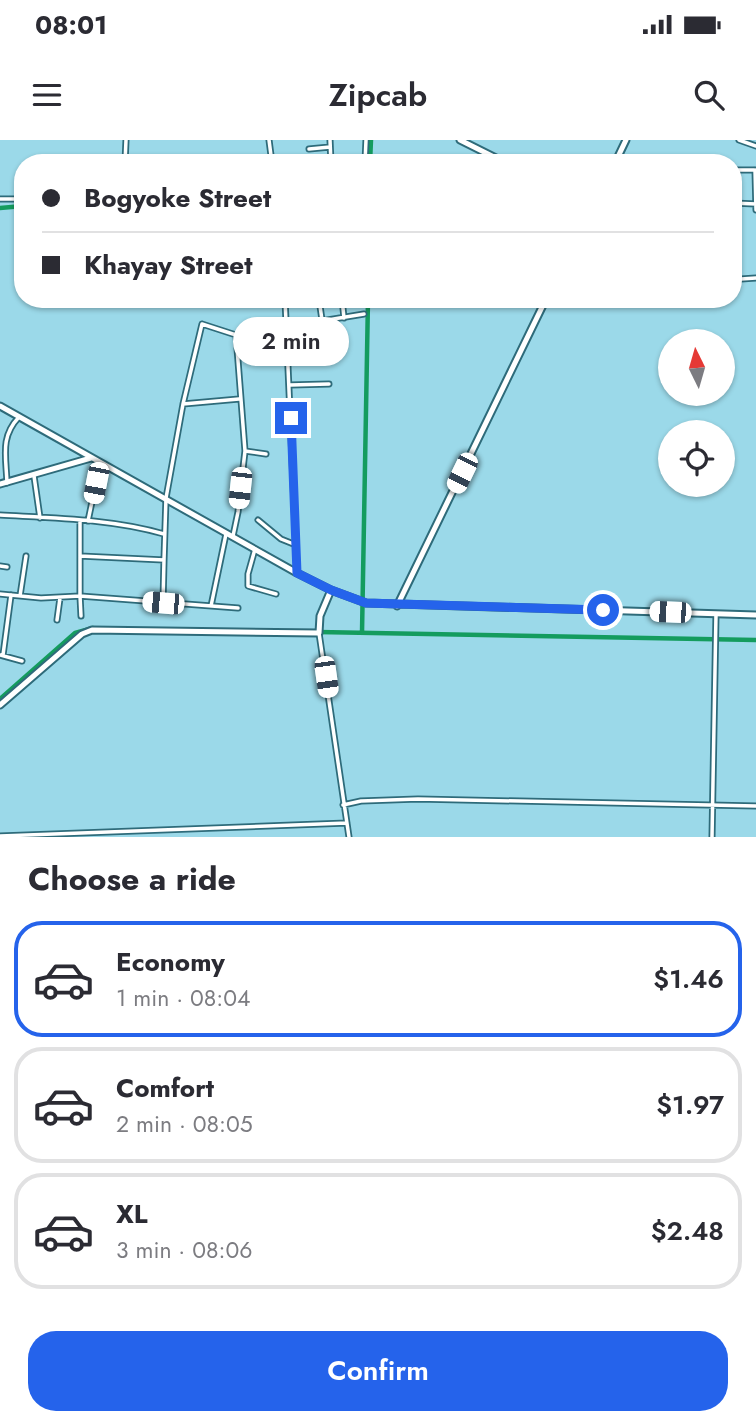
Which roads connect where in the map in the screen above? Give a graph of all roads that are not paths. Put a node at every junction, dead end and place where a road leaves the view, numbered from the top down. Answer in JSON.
{"nodes":[{"id":1,"x":330,"y":140,"type":"edge"},
{"id":2,"x":460,"y":140,"type":"edge"},
{"id":3,"x":739,"y":140,"type":"edge"},
{"id":4,"x":756,"y":146,"type":"edge"},
{"id":5,"x":330,"y":148,"type":"junction"},
{"id":6,"x":309,"y":149,"type":"dead end"},
{"id":7,"x":330,"y":154,"type":"edge"},
{"id":8,"x":488,"y":154,"type":"edge"},
{"id":9,"x":755,"y":170,"type":"edge"},
{"id":10,"x":756,"y":204,"type":"edge"},
{"id":11,"x":756,"y":210,"type":"edge"},
{"id":12,"x":286,"y":308,"type":"edge"},
{"id":13,"x":320,"y":308,"type":"edge"},
{"id":14,"x":343,"y":308,"type":"edge"},
{"id":15,"x":542,"y":308,"type":"edge"},
{"id":16,"x":364,"y":314,"type":"dead end"},
{"id":17,"x":344,"y":318,"type":"junction"},
{"id":18,"x":322,"y":320,"type":"junction"},
{"id":19,"x":287,"y":327,"type":"junction"},
{"id":20,"x":236,"y":335,"type":"junction"},
{"id":21,"x":330,"y":384,"type":"dead end"},
{"id":22,"x":290,"y":385,"type":"junction"},
{"id":23,"x":239,"y":399,"type":"junction"},
{"id":24,"x":183,"y":404,"type":"junction"},
{"id":25,"x":0,"y":406,"type":"edge"},
{"id":26,"x":19,"y":417,"type":"junction"},
{"id":27,"x":245,"y":451,"type":"junction"},
{"id":28,"x":266,"y":454,"type":"dead end"},
{"id":29,"x":91,"y":458,"type":"junction"},
{"id":30,"x":100,"y":463,"type":"junction"},
{"id":31,"x":34,"y":476,"type":"junction"},
{"id":32,"x":7,"y":483,"type":"junction"},
{"id":33,"x":0,"y":484,"type":"edge"},
{"id":34,"x":166,"y":498,"type":"junction"},
{"id":35,"x":0,"y":515,"type":"edge"},
{"id":36,"x":40,"y":518,"type":"junction"},
{"id":37,"x":258,"y":520,"type":"dead end"},
{"id":38,"x":80,"y":522,"type":"junction"},
{"id":39,"x":88,"y":522,"type":"junction"},
{"id":40,"x":165,"y":534,"type":"junction"},
{"id":41,"x":230,"y":534,"type":"junction"},
{"id":42,"x":296,"y":545,"type":"junction"},
{"id":43,"x":255,"y":549,"type":"junction"},
{"id":44,"x":26,"y":556,"type":"dead end"},
{"id":45,"x":80,"y":556,"type":"junction"},
{"id":46,"x":163,"y":560,"type":"junction"},
{"id":47,"x":0,"y":566,"type":"edge"},
{"id":48,"x":8,"y":567,"type":"dead end"},
{"id":49,"x":297,"y":573,"type":"junction"},
{"id":50,"x":331,"y":590,"type":"junction"},
{"id":51,"x":0,"y":594,"type":"edge"},
{"id":52,"x":276,"y":594,"type":"dead end"},
{"id":53,"x":12,"y":595,"type":"junction"},
{"id":54,"x":20,"y":596,"type":"junction"},
{"id":55,"x":80,"y":596,"type":"junction"},
{"id":56,"x":60,"y":597,"type":"junction"},
{"id":57,"x":163,"y":603,"type":"junction"},
{"id":58,"x":211,"y":606,"type":"junction"},
{"id":59,"x":397,"y":606,"type":"junction"},
{"id":60,"x":238,"y":608,"type":"dead end"},
{"id":61,"x":716,"y":614,"type":"junction"},
{"id":62,"x":756,"y":615,"type":"edge"},
{"id":63,"x":81,"y":616,"type":"dead end"},
{"id":64,"x":57,"y":620,"type":"dead end"},
{"id":65,"x":318,"y":632,"type":"junction"},
{"id":66,"x":2,"y":655,"type":"edge"},
{"id":67,"x":23,"y":661,"type":"dead end"},
{"id":68,"x":0,"y":705,"type":"edge"},
{"id":69,"x":344,"y":805,"type":"junction"},
{"id":70,"x":713,"y":805,"type":"junction"},
{"id":71,"x":756,"y":806,"type":"edge"},
{"id":72,"x":347,"y":823,"type":"junction"},
{"id":73,"x":0,"y":836,"type":"edge"},
{"id":74,"x":349,"y":837,"type":"edge"},
{"id":75,"x":712,"y":837,"type":"edge"}],
"edges":[{"from":1,"to":5,"type":"street"},
{"from":2,"to":8,"type":"street"},
{"from":3,"to":4,"type":"street"},
{"from":5,"to":6,"type":"street"},
{"from":5,"to":7,"type":"street"},
{"from":9,"to":10,"type":"street"},
{"from":10,"to":11,"type":"street"},
{"from":12,"to":19,"type":"street"},
{"from":13,"to":18,"type":"street"},
{"from":14,"to":17,"type":"street"},
{"from":15,"to":59,"type":"street"},
{"from":16,"to":17,"type":"street"},
{"from":17,"to":18,"type":"street"},
{"from":18,"to":19,"type":"street"},
{"from":19,"to":20,"type":"street"},
{"from":19,"to":22,"type":"street"},
{"from":20,"to":23,"type":"street"},
{"from":20,"to":24,"type":"street"},
{"from":21,"to":22,"type":"street"},
{"from":22,"to":42,"type":"street"},
{"from":23,"to":24,"type":"street"},
{"from":23,"to":27,"type":"street"},
{"from":24,"to":34,"type":"street"},
{"from":25,"to":26,"type":"street"},
{"from":26,"to":29,"type":"street"},
{"from":26,"to":32,"type":"street"},
{"from":27,"to":28,"type":"street"},
{"from":27,"to":41,"type":"street"},
{"from":29,"to":30,"type":"street"},
{"from":29,"to":31,"type":"street"},
{"from":30,"to":34,"type":"street"},
{"from":30,"to":39,"type":"street"},
{"from":31,"to":32,"type":"street"},
{"from":31,"to":36,"type":"street"},
{"from":32,"to":33,"type":"street"},
{"from":34,"to":40,"type":"street"},
{"from":34,"to":41,"type":"street"},
{"from":35,"to":36,"type":"street"},
{"from":36,"to":38,"type":"street"},
{"from":37,"to":42,"type":"street"},
{"from":38,"to":39,"type":"street"},
{"from":38,"to":45,"type":"street"},
{"from":39,"to":40,"type":"street"},
{"from":40,"to":46,"type":"street"},
{"from":41,"to":43,"type":"street"},
{"from":41,"to":58,"type":"street"},
{"from":42,"to":49,"type":"street"},
{"from":43,"to":49,"type":"street"},
{"from":43,"to":52,"type":"street"},
{"from":44,"to":54,"type":"street"},
{"from":45,"to":46,"type":"street"},
{"from":45,"to":55,"type":"street"},
{"from":46,"to":57,"type":"street"},
{"from":47,"to":48,"type":"street"},
{"from":49,"to":50,"type":"street"},
{"from":50,"to":59,"type":"street"},
{"from":50,"to":65,"type":"street"},
{"from":51,"to":53,"type":"street"},
{"from":53,"to":54,"type":"street"},
{"from":53,"to":66,"type":"street"},
{"from":54,"to":56,"type":"street"},
{"from":55,"to":56,"type":"street"},
{"from":55,"to":57,"type":"street"},
{"from":55,"to":63,"type":"street"},
{"from":56,"to":64,"type":"street"},
{"from":57,"to":58,"type":"street"},
{"from":58,"to":60,"type":"street"},
{"from":59,"to":61,"type":"street"},
{"from":61,"to":62,"type":"street"},
{"from":61,"to":70,"type":"street"},
{"from":65,"to":68,"type":"street"},
{"from":65,"to":69,"type":"street"},
{"from":66,"to":67,"type":"street"},
{"from":69,"to":70,"type":"street"},
{"from":69,"to":72,"type":"street"},
{"from":70,"to":71,"type":"street"},
{"from":70,"to":75,"type":"street"},
{"from":72,"to":73,"type":"street"},
{"from":72,"to":74,"type":"street"}]}
